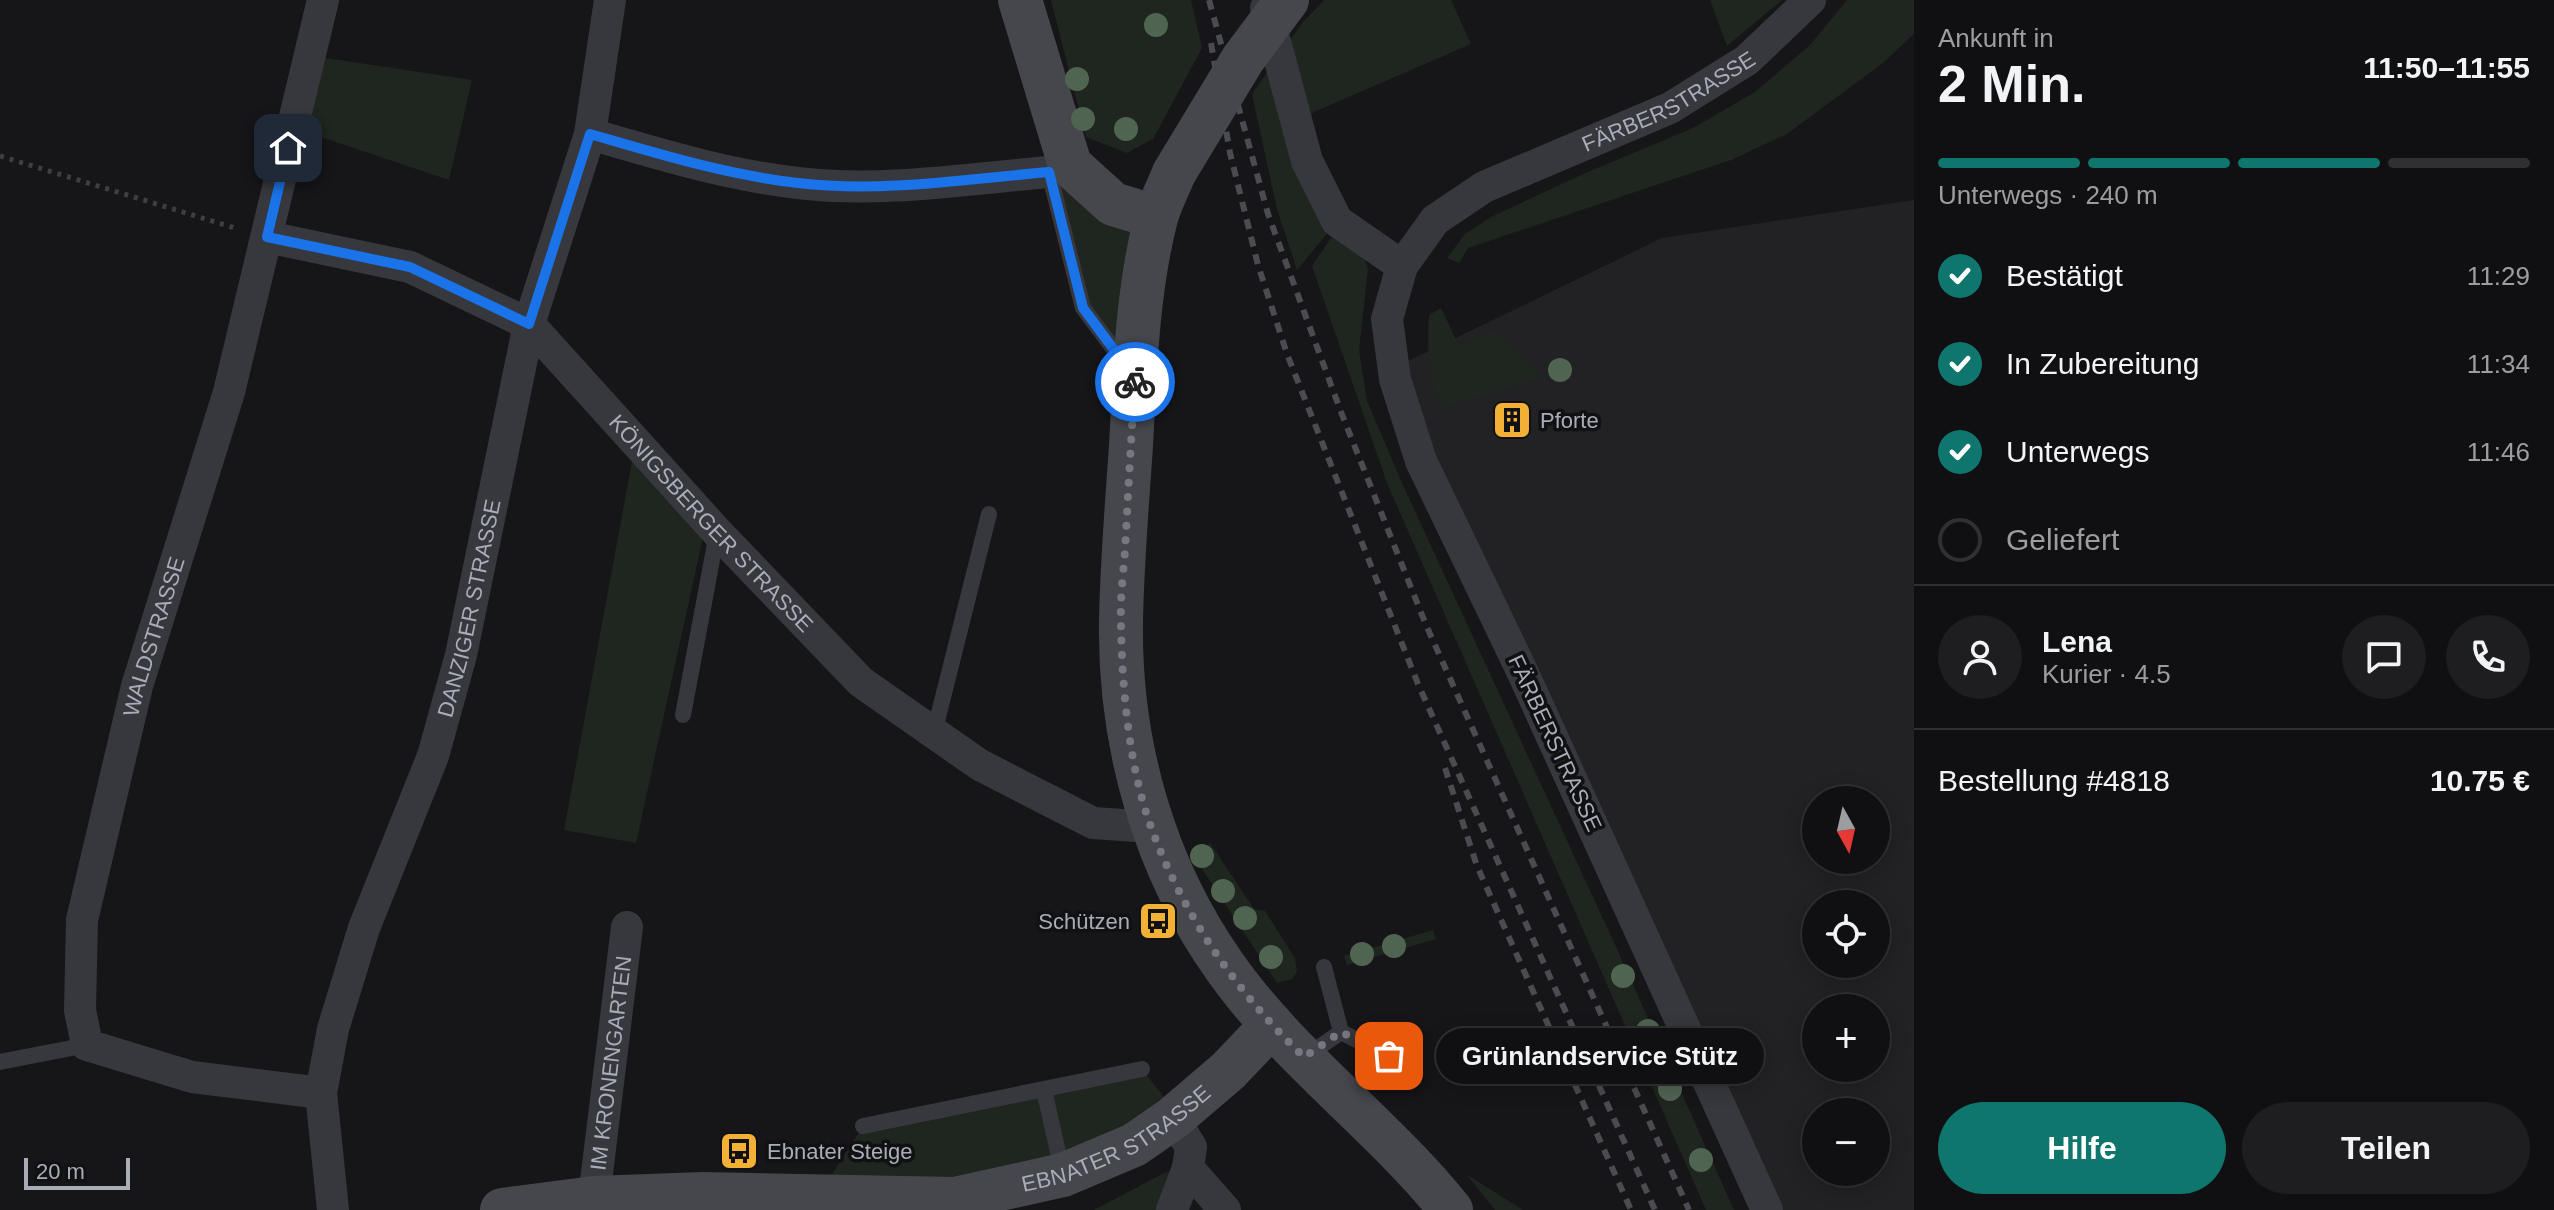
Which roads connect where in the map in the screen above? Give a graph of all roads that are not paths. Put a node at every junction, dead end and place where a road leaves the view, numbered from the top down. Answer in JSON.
{"nodes":[{"id":1,"x":323,"y":0,"type":"edge"},
{"id":2,"x":610,"y":0,"type":"edge"},
{"id":3,"x":1020,"y":0,"type":"edge"},
{"id":4,"x":1264,"y":0,"type":"edge"},
{"id":5,"x":1287,"y":0,"type":"edge"},
{"id":6,"x":1810,"y":0,"type":"edge"},
{"id":7,"x":590,"y":134,"type":"junction"},
{"id":8,"x":1060,"y":169,"type":"junction"},
{"id":9,"x":1156,"y":217,"type":"junction"},
{"id":10,"x":267,"y":237,"type":"junction"},
{"id":11,"x":1402,"y":266,"type":"junction"},
{"id":12,"x":529,"y":324,"type":"junction"},
{"id":13,"x":1135,"y":378,"type":"junction"},
{"id":14,"x":989,"y":514,"type":"dead end"},
{"id":15,"x":717,"y":532,"type":"junction"},
{"id":16,"x":683,"y":715,"type":"dead end"},
{"id":17,"x":934,"y":733,"type":"junction"},
{"id":18,"x":1151,"y":827,"type":"junction"},
{"id":19,"x":627,"y":927,"type":"dead end"},
{"id":20,"x":1324,"y":967,"type":"dead end"},
{"id":21,"x":1271,"y":1026,"type":"junction"},
{"id":22,"x":1341,"y":1032,"type":"junction"},
{"id":23,"x":87,"y":1045,"type":"junction"},
{"id":24,"x":1389,"y":1056,"type":"dead end"},
{"id":25,"x":1304,"y":1057,"type":"junction"},
{"id":26,"x":0,"y":1062,"type":"edge"},
{"id":27,"x":1142,"y":1069,"type":"dead end"},
{"id":28,"x":1044,"y":1090,"type":"junction"},
{"id":29,"x":321,"y":1093,"type":"junction"},
{"id":30,"x":1173,"y":1118,"type":"junction"},
{"id":31,"x":863,"y":1126,"type":"dead end"},
{"id":32,"x":1188,"y":1168,"type":"junction"},
{"id":33,"x":1063,"y":1175,"type":"junction"},
{"id":34,"x":594,"y":1198,"type":"junction"},
{"id":35,"x":333,"y":1210,"type":"edge"},
{"id":36,"x":502,"y":1210,"type":"edge"},
{"id":37,"x":1172,"y":1210,"type":"edge"},
{"id":38,"x":1225,"y":1210,"type":"edge"},
{"id":39,"x":1451,"y":1210,"type":"edge"},
{"id":40,"x":1767,"y":1210,"type":"edge"}],
"edges":[{"from":1,"to":10,"type":"street","name":"WALDSTRASSE"},
{"from":2,"to":7,"type":"street","name":"DANZIGER STRASSE"},
{"from":3,"to":8,"type":"main road"},
{"from":4,"to":11,"type":"street"},
{"from":5,"to":9,"type":"main road","bridge":true},
{"from":6,"to":11,"type":"street","name":"FÄRBERSTRASSE"},
{"from":7,"to":8,"type":"street"},
{"from":7,"to":12,"type":"street","name":"DANZIGER STRASSE"},
{"from":8,"to":9,"type":"main road"},
{"from":8,"to":13,"type":"lane"},
{"from":9,"to":13,"type":"main road"},
{"from":10,"to":12,"type":"street","name":"KÖNIGSBERGER STRASSE"},
{"from":10,"to":23,"type":"street","name":"WALDSTRASSE"},
{"from":11,"to":40,"type":"street","name":"FÄRBERSTRASSE"},
{"from":12,"to":15,"type":"street","name":"KÖNIGSBERGER STRASSE"},
{"from":12,"to":29,"type":"street","name":"DANZIGER STRASSE"},
{"from":13,"to":18,"type":"main road"},
{"from":14,"to":17,"type":"lane"},
{"from":15,"to":16,"type":"lane"},
{"from":15,"to":17,"type":"street","name":"KÖNIGSBERGER STRASSE"},
{"from":17,"to":18,"type":"street","name":"KÖNIGSBERGER STRASSE"},
{"from":18,"to":21,"type":"main road"},
{"from":19,"to":34,"type":"street","name":"IM KRONENGARTEN"},
{"from":20,"to":22,"type":"lane"},
{"from":21,"to":25,"type":"main road"},
{"from":21,"to":30,"type":"main road","name":"EBNATER STRASSE"},
{"from":22,"to":24,"type":"lane"},
{"from":22,"to":25,"type":"lane"},
{"from":23,"to":26,"type":"lane"},
{"from":23,"to":29,"type":"street"},
{"from":25,"to":39,"type":"main road"},
{"from":27,"to":28,"type":"lane"},
{"from":28,"to":31,"type":"lane"},
{"from":28,"to":33,"type":"lane"},
{"from":29,"to":35,"type":"street","name":"DANZIGER STRASSE"},
{"from":30,"to":32,"type":"street"},
{"from":30,"to":33,"type":"main road","name":"EBNATER STRASSE"},
{"from":32,"to":37,"type":"street"},
{"from":32,"to":38,"type":"street"},
{"from":33,"to":34,"type":"main road","name":"EBNATER STRASSE"},
{"from":34,"to":36,"type":"main road","name":"EBNATER STRASSE"}]}
